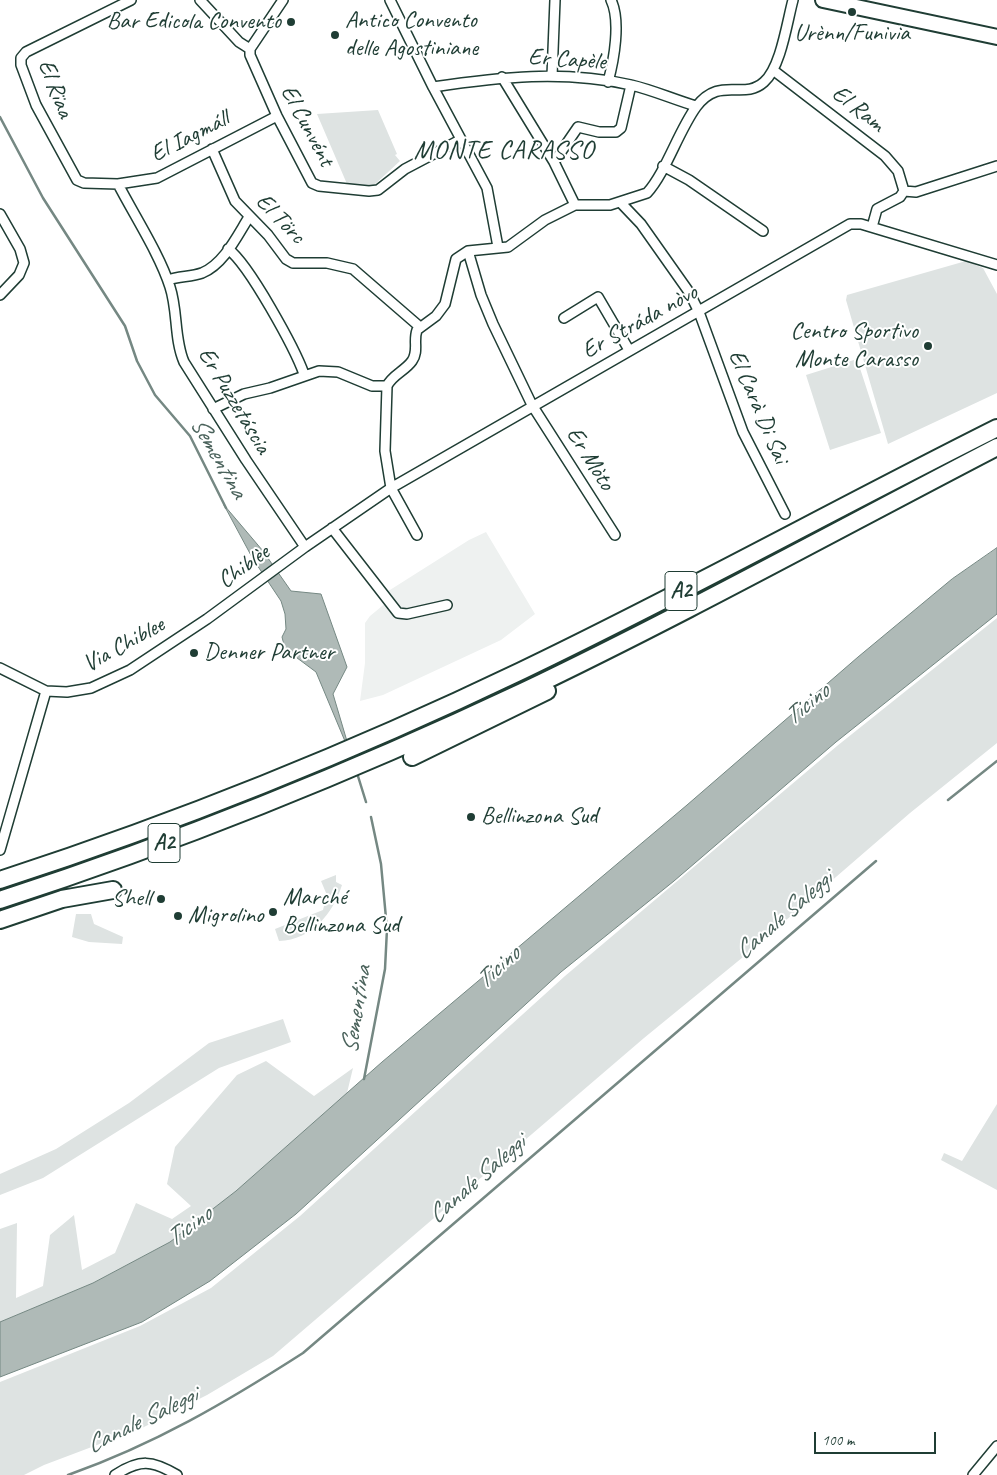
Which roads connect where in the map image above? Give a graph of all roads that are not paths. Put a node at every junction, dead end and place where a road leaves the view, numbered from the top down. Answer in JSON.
{"nodes":[{"id":1,"x":131,"y":0,"type":"edge"},
{"id":2,"x":200,"y":0,"type":"edge"},
{"id":3,"x":390,"y":0,"type":"edge"},
{"id":4,"x":555,"y":0,"type":"edge"},
{"id":5,"x":611,"y":0,"type":"edge"},
{"id":6,"x":793,"y":0,"type":"edge"},
{"id":7,"x":823,"y":0,"type":"edge"},
{"id":8,"x":279,"y":1,"type":"edge"},
{"id":9,"x":997,"y":38,"type":"edge"},
{"id":10,"x":250,"y":50,"type":"junction"},
{"id":11,"x":773,"y":70,"type":"junction"},
{"id":12,"x":552,"y":76,"type":"junction"},
{"id":13,"x":502,"y":77,"type":"junction"},
{"id":14,"x":608,"y":82,"type":"junction"},
{"id":15,"x":631,"y":85,"type":"junction"},
{"id":16,"x":433,"y":87,"type":"junction"},
{"id":17,"x":696,"y":106,"type":"junction"},
{"id":18,"x":277,"y":116,"type":"junction"},
{"id":19,"x":460,"y":140,"type":"junction"},
{"id":20,"x":212,"y":149,"type":"junction"},
{"id":21,"x":554,"y":162,"type":"junction"},
{"id":22,"x":663,"y":166,"type":"junction"},
{"id":23,"x":997,"y":166,"type":"edge"},
{"id":24,"x":118,"y":184,"type":"junction"},
{"id":25,"x":904,"y":191,"type":"junction"},
{"id":26,"x":621,"y":203,"type":"junction"},
{"id":27,"x":575,"y":205,"type":"junction"},
{"id":28,"x":0,"y":214,"type":"edge"},
{"id":29,"x":249,"y":217,"type":"junction"},
{"id":30,"x":872,"y":227,"type":"junction"},
{"id":31,"x":763,"y":232,"type":"dead end"},
{"id":32,"x":498,"y":247,"type":"junction"},
{"id":33,"x":228,"y":249,"type":"junction"},
{"id":34,"x":468,"y":251,"type":"junction"},
{"id":35,"x":997,"y":265,"type":"edge"},
{"id":36,"x":168,"y":280,"type":"junction"},
{"id":37,"x":0,"y":295,"type":"edge"},
{"id":38,"x":698,"y":312,"type":"junction"},
{"id":39,"x":564,"y":318,"type":"dead end"},
{"id":40,"x":420,"y":327,"type":"junction"},
{"id":41,"x":629,"y":350,"type":"junction"},
{"id":42,"x":304,"y":374,"type":"junction"},
{"id":43,"x":387,"y":386,"type":"junction"},
{"id":44,"x":532,"y":405,"type":"junction"},
{"id":45,"x":213,"y":409,"type":"junction"},
{"id":46,"x":997,"y":428,"type":"edge"},
{"id":47,"x":997,"y":447,"type":"edge"},
{"id":48,"x":391,"y":488,"type":"junction"},
{"id":49,"x":785,"y":514,"type":"dead end"},
{"id":50,"x":332,"y":528,"type":"junction"},
{"id":51,"x":615,"y":535,"type":"dead end"},
{"id":52,"x":418,"y":536,"type":"dead end"},
{"id":53,"x":305,"y":547,"type":"junction"},
{"id":54,"x":447,"y":605,"type":"dead end"},
{"id":55,"x":207,"y":619,"type":"joint"},
{"id":56,"x":656,"y":625,"type":"junction"},
{"id":57,"x":0,"y":668,"type":"edge"},
{"id":58,"x":46,"y":691,"type":"junction"},
{"id":59,"x":412,"y":757,"type":"dead end"},
{"id":60,"x":0,"y":850,"type":"edge"},
{"id":61,"x":0,"y":880,"type":"edge"},
{"id":62,"x":113,"y":890,"type":"dead end"},
{"id":63,"x":0,"y":900,"type":"edge"},
{"id":64,"x":0,"y":920,"type":"edge"},
{"id":65,"x":997,"y":1446,"type":"edge"},
{"id":66,"x":115,"y":1475,"type":"edge"},
{"id":67,"x":177,"y":1475,"type":"edge"},
{"id":68,"x":973,"y":1475,"type":"edge"}],
"edges":[{"from":1,"to":24,"type":"street","name":"El Rïaa"},
{"from":2,"to":10,"type":"street"},
{"from":3,"to":16,"type":"street"},
{"from":4,"to":12,"type":"street"},
{"from":5,"to":14,"type":"street"},
{"from":6,"to":11,"type":"street"},
{"from":7,"to":9,"type":"main road"},
{"from":8,"to":10,"type":"street"},
{"from":10,"to":18,"type":"street","name":"El Cunvént"},
{"from":11,"to":17,"type":"street"},
{"from":11,"to":25,"type":"street","name":"El Ram"},
{"from":12,"to":13,"type":"street","name":"Er Capèle"},
{"from":12,"to":14,"type":"street","name":"Er Capèle"},
{"from":13,"to":16,"type":"street","name":"Er Capèle"},
{"from":13,"to":21,"type":"street"},
{"from":14,"to":15,"type":"street","name":"Er Capèle"},
{"from":15,"to":17,"type":"street","name":"Er Capèle"},
{"from":15,"to":21,"type":"street"},
{"from":16,"to":19,"type":"street"},
{"from":17,"to":22,"type":"street"},
{"from":18,"to":19,"type":"street","name":"El Cunvént"},
{"from":18,"to":20,"type":"street","name":"El Iagmáll"},
{"from":19,"to":32,"type":"street"},
{"from":20,"to":24,"type":"street","name":"El Iagmáll"},
{"from":20,"to":29,"type":"street","name":"El Törc"},
{"from":21,"to":27,"type":"street"},
{"from":22,"to":26,"type":"street"},
{"from":22,"to":31,"type":"street"},
{"from":23,"to":25,"type":"street"},
{"from":24,"to":36,"type":"street","name":"Er Puzzetáscia"},
{"from":25,"to":30,"type":"street"},
{"from":26,"to":27,"type":"street"},
{"from":26,"to":38,"type":"street","name":"El Carà Di Sai"},
{"from":27,"to":32,"type":"street"},
{"from":28,"to":37,"type":"street"},
{"from":29,"to":33,"type":"street"},
{"from":29,"to":40,"type":"street","name":"El Törc"},
{"from":30,"to":35,"type":"street","name":"Er Stráda nòvo"},
{"from":30,"to":38,"type":"street","name":"Er Stráda nòvo"},
{"from":32,"to":34,"type":"street"},
{"from":33,"to":36,"type":"street"},
{"from":33,"to":42,"type":"street"},
{"from":34,"to":40,"type":"street"},
{"from":34,"to":44,"type":"street","name":"Er Mòto"},
{"from":36,"to":45,"type":"street","name":"Er Puzzetáscia"},
{"from":38,"to":41,"type":"street","name":"Er Stráda nòvo"},
{"from":38,"to":49,"type":"street","name":"El Carà Di Sai"},
{"from":39,"to":41,"type":"street"},
{"from":40,"to":43,"type":"street"},
{"from":41,"to":44,"type":"street","name":"Er Stráda nòvo"},
{"from":42,"to":43,"type":"street"},
{"from":42,"to":45,"type":"street"},
{"from":43,"to":48,"type":"street"},
{"from":44,"to":48,"type":"street","name":"Er Stráda nòvo"},
{"from":44,"to":51,"type":"street","name":"Er Mòto"},
{"from":45,"to":53,"type":"street","name":"Er Puzzetáscia"},
{"from":46,"to":61,"type":"highway","number":"A2"},
{"from":47,"to":56,"type":"highway","number":"A2"},
{"from":48,"to":50,"type":"street","name":"Er Stráda nòvo"},
{"from":48,"to":52,"type":"street"},
{"from":50,"to":53,"type":"street","name":"Er Stráda nòvo"},
{"from":50,"to":54,"type":"street"},
{"from":53,"to":55,"type":"street","name":"Chiblèe"},
{"from":55,"to":58,"type":"street","name":"Via Chiblee"},
{"from":56,"to":59,"type":"highway","number":"A2"},
{"from":56,"to":63,"type":"highway","number":"A2"},
{"from":57,"to":58,"type":"street","name":"Via Chiblee"},
{"from":58,"to":60,"type":"street"},
{"from":62,"to":64,"type":"highway"},
{"from":65,"to":68,"type":"street"},
{"from":66,"to":67,"type":"street"}]}
